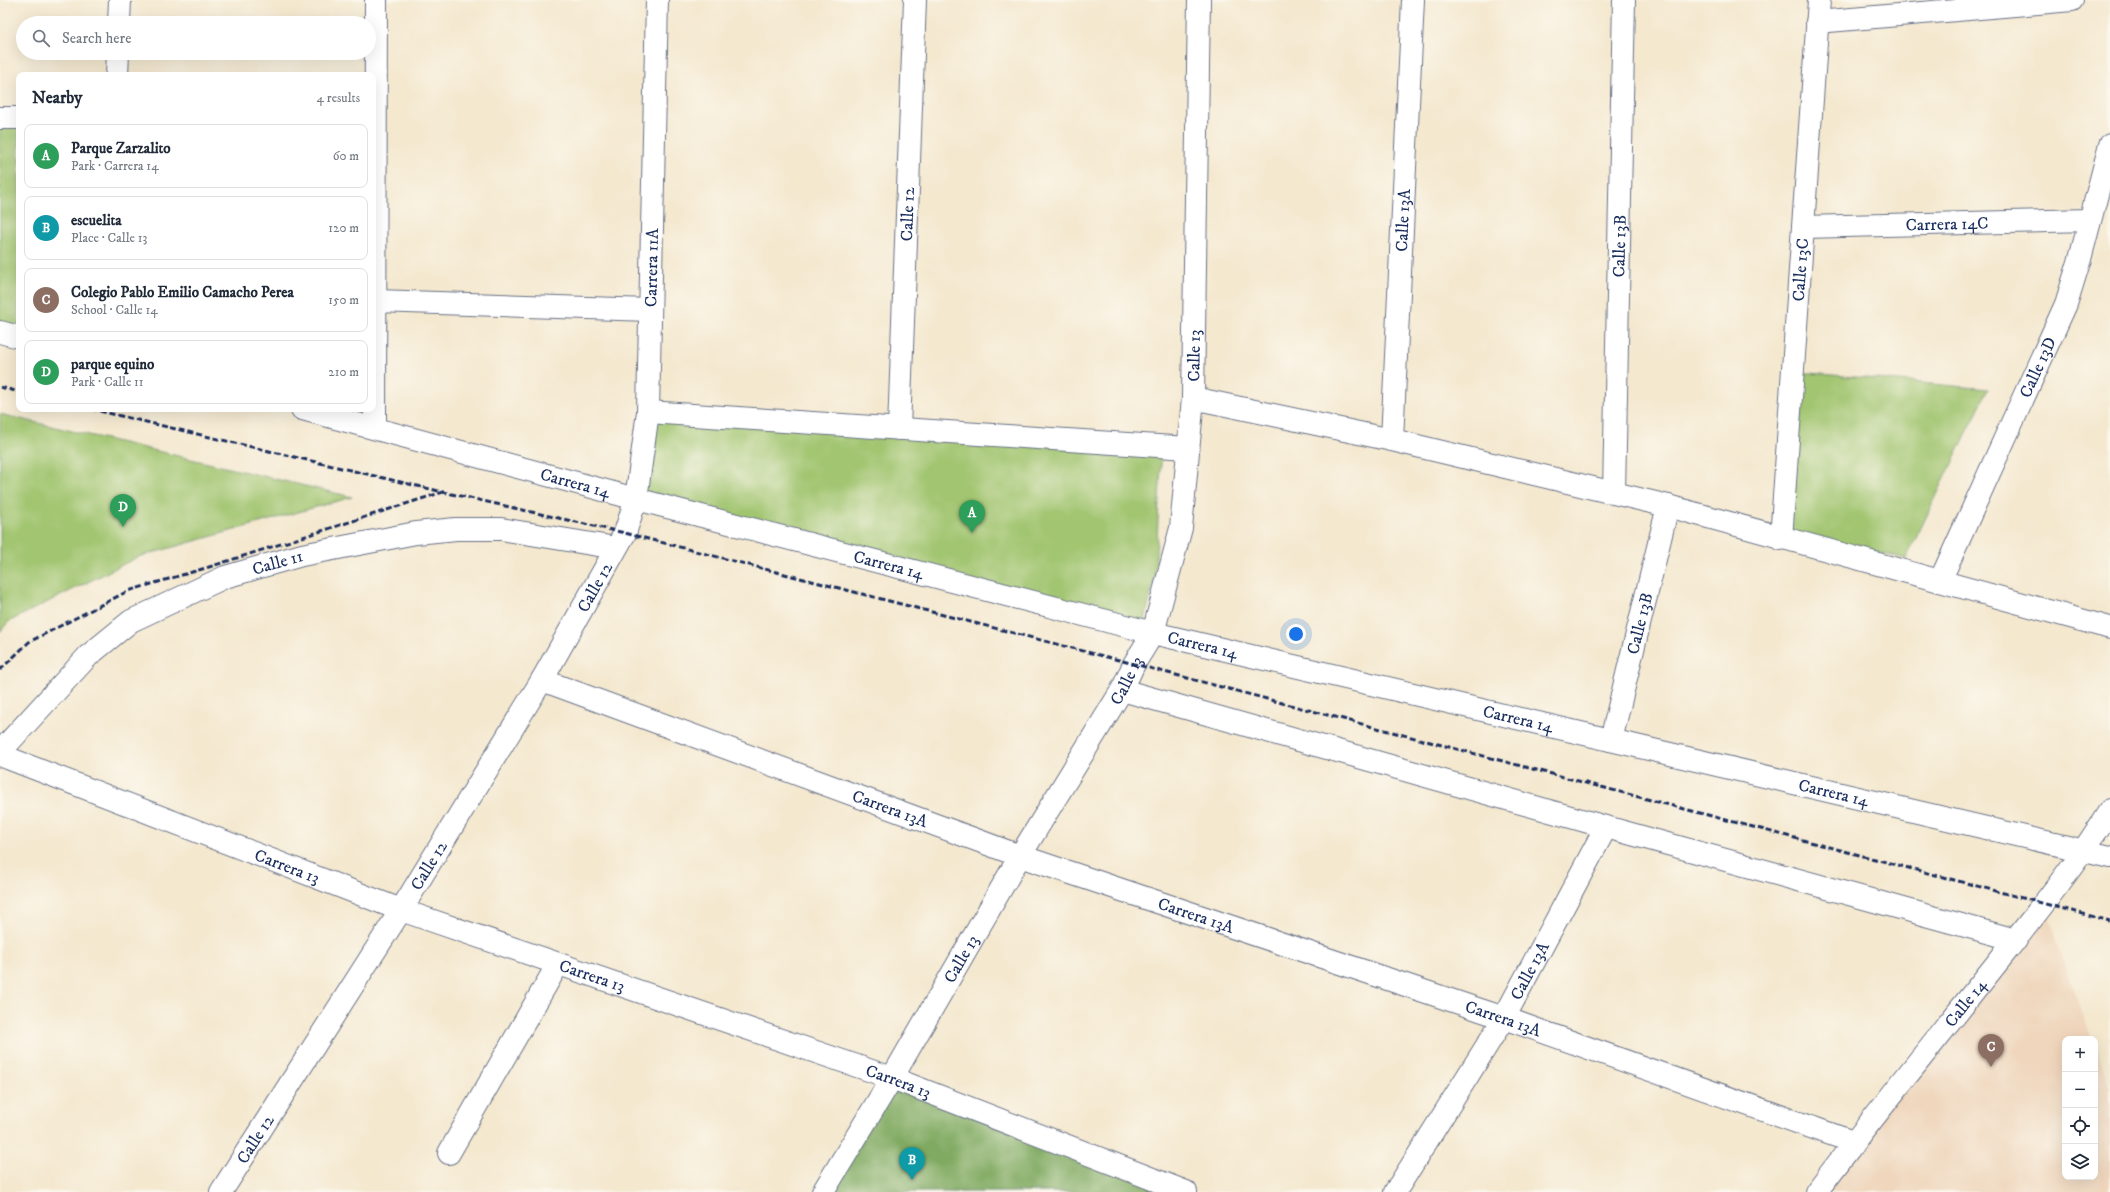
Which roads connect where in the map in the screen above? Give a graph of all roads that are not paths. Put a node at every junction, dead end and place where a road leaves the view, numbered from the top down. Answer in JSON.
{"nodes":[{"id":1,"x":120,"y":0,"type":"edge"},
{"id":2,"x":376,"y":0,"type":"edge"},
{"id":3,"x":657,"y":0,"type":"edge"},
{"id":4,"x":915,"y":0,"type":"edge"},
{"id":5,"x":1199,"y":0,"type":"edge"},
{"id":6,"x":1413,"y":0,"type":"edge"},
{"id":7,"x":1624,"y":0,"type":"edge"},
{"id":8,"x":1819,"y":0,"type":"edge"},
{"id":9,"x":2072,"y":0,"type":"edge"},
{"id":10,"x":119,"y":16,"type":"edge"},
{"id":11,"x":1817,"y":22,"type":"junction"},
{"id":12,"x":118,"y":60,"type":"edge"},
{"id":13,"x":118,"y":72,"type":"edge"},
{"id":14,"x":0,"y":118,"type":"edge"},
{"id":15,"x":16,"y":118,"type":"edge"},
{"id":16,"x":2110,"y":145,"type":"edge"},
{"id":17,"x":2090,"y":220,"type":"junction"},
{"id":18,"x":1803,"y":227,"type":"junction"},
{"id":19,"x":376,"y":301,"type":"joint"},
{"id":20,"x":650,"y":310,"type":"junction"},
{"id":21,"x":0,"y":332,"type":"edge"},
{"id":22,"x":16,"y":336,"type":"edge"},
{"id":23,"x":1193,"y":398,"type":"junction"},
{"id":24,"x":314,"y":412,"type":"edge"},
{"id":25,"x":375,"y":412,"type":"edge"},
{"id":26,"x":648,"y":412,"type":"junction"},
{"id":27,"x":375,"y":428,"type":"junction"},
{"id":28,"x":899,"y":429,"type":"junction"},
{"id":29,"x":1392,"y":440,"type":"junction"},
{"id":30,"x":1188,"y":448,"type":"junction"},
{"id":31,"x":1614,"y":493,"type":"junction"},
{"id":32,"x":636,"y":499,"type":"junction"},
{"id":33,"x":1668,"y":506,"type":"junction"},
{"id":34,"x":1781,"y":538,"type":"junction"},
{"id":35,"x":620,"y":540,"type":"junction"},
{"id":36,"x":1940,"y":581,"type":"junction"},
{"id":37,"x":2110,"y":628,"type":"edge"},
{"id":38,"x":1153,"y":633,"type":"junction"},
{"id":39,"x":542,"y":680,"type":"junction"},
{"id":40,"x":1122,"y":690,"type":"junction"},
{"id":41,"x":1611,"y":740,"type":"junction"},
{"id":42,"x":0,"y":754,"type":"edge"},
{"id":43,"x":2110,"y":810,"type":"edge"},
{"id":44,"x":1606,"y":827,"type":"junction"},
{"id":45,"x":2085,"y":851,"type":"junction"},
{"id":46,"x":1020,"y":856,"type":"junction"},
{"id":47,"x":2110,"y":857,"type":"edge"},
{"id":48,"x":401,"y":910,"type":"junction"},
{"id":49,"x":2016,"y":940,"type":"junction"},
{"id":50,"x":558,"y":964,"type":"junction"},
{"id":51,"x":1504,"y":1018,"type":"junction"},
{"id":52,"x":892,"y":1078,"type":"junction"},
{"id":53,"x":1853,"y":1142,"type":"junction"},
{"id":54,"x":449,"y":1152,"type":"dead end"},
{"id":55,"x":221,"y":1192,"type":"edge"},
{"id":56,"x":823,"y":1192,"type":"edge"},
{"id":57,"x":1186,"y":1192,"type":"edge"},
{"id":58,"x":1395,"y":1192,"type":"edge"},
{"id":59,"x":1816,"y":1192,"type":"edge"}],
"edges":[{"from":1,"to":10,"type":"street"},
{"from":2,"to":19,"type":"street"},
{"from":3,"to":20,"type":"street","name":"Carrera 11A"},
{"from":4,"to":28,"type":"street","name":"Calle 12"},
{"from":5,"to":23,"type":"street","name":"Calle 13"},
{"from":6,"to":29,"type":"street","name":"Calle 13A"},
{"from":7,"to":31,"type":"street","name":"Calle 13B"},
{"from":8,"to":11,"type":"street","name":"Calle 13C"},
{"from":9,"to":11,"type":"street"},
{"from":11,"to":18,"type":"street","name":"Calle 13C"},
{"from":12,"to":13,"type":"street"},
{"from":14,"to":15,"type":"street"},
{"from":16,"to":17,"type":"street","name":"Calle 13D"},
{"from":17,"to":18,"type":"street","name":"Carrera 14C"},
{"from":17,"to":36,"type":"street","name":"Calle 13D"},
{"from":18,"to":34,"type":"street","name":"Calle 13C"},
{"from":19,"to":20,"type":"street"},
{"from":20,"to":26,"type":"street","name":"Carrera 11A"},
{"from":21,"to":22,"type":"street"},
{"from":23,"to":29,"type":"street"},
{"from":23,"to":30,"type":"street","name":"Calle 13"},
{"from":24,"to":27,"type":"street","name":"Carrera 14"},
{"from":25,"to":27,"type":"street"},
{"from":26,"to":28,"type":"street"},
{"from":26,"to":32,"type":"street","name":"Carrera 11A"},
{"from":27,"to":32,"type":"street","name":"Carrera 14"},
{"from":28,"to":30,"type":"street"},
{"from":29,"to":31,"type":"street"},
{"from":30,"to":38,"type":"street","name":"Calle 13"},
{"from":31,"to":33,"type":"street"},
{"from":32,"to":35,"type":"street","name":"Carrera 11A"},
{"from":32,"to":38,"type":"street","name":"Carrera 14"},
{"from":33,"to":34,"type":"street"},
{"from":33,"to":41,"type":"street","name":"Calle 13B"},
{"from":34,"to":36,"type":"street"},
{"from":35,"to":39,"type":"street","name":"Calle 12"},
{"from":35,"to":42,"type":"street","name":"Calle 11"},
{"from":36,"to":37,"type":"street"},
{"from":38,"to":40,"type":"street","name":"Calle 13"},
{"from":38,"to":41,"type":"street","name":"Carrera 14"},
{"from":39,"to":46,"type":"street","name":"Carrera 13A"},
{"from":39,"to":48,"type":"street","name":"Calle 12"},
{"from":40,"to":44,"type":"street"},
{"from":40,"to":46,"type":"street","name":"Calle 13"},
{"from":41,"to":45,"type":"street","name":"Carrera 14"},
{"from":42,"to":48,"type":"street","name":"Carrera 13"},
{"from":43,"to":45,"type":"street","name":"Calle 14"},
{"from":44,"to":49,"type":"street"},
{"from":44,"to":51,"type":"street","name":"Calle 13A"},
{"from":45,"to":47,"type":"street","name":"Carrera 14"},
{"from":45,"to":49,"type":"street","name":"Calle 14"},
{"from":46,"to":51,"type":"street","name":"Carrera 13A"},
{"from":46,"to":52,"type":"street","name":"Calle 13"},
{"from":48,"to":50,"type":"street","name":"Carrera 13"},
{"from":48,"to":55,"type":"street","name":"Calle 12"},
{"from":49,"to":53,"type":"street","name":"Calle 14"},
{"from":50,"to":52,"type":"street","name":"Carrera 13"},
{"from":50,"to":54,"type":"street"},
{"from":51,"to":53,"type":"street","name":"Carrera 13A"},
{"from":51,"to":58,"type":"street","name":"Calle 13A"},
{"from":52,"to":56,"type":"street","name":"Calle 13"},
{"from":52,"to":57,"type":"street","name":"Carrera 13"},
{"from":53,"to":59,"type":"street","name":"Calle 14"}]}
